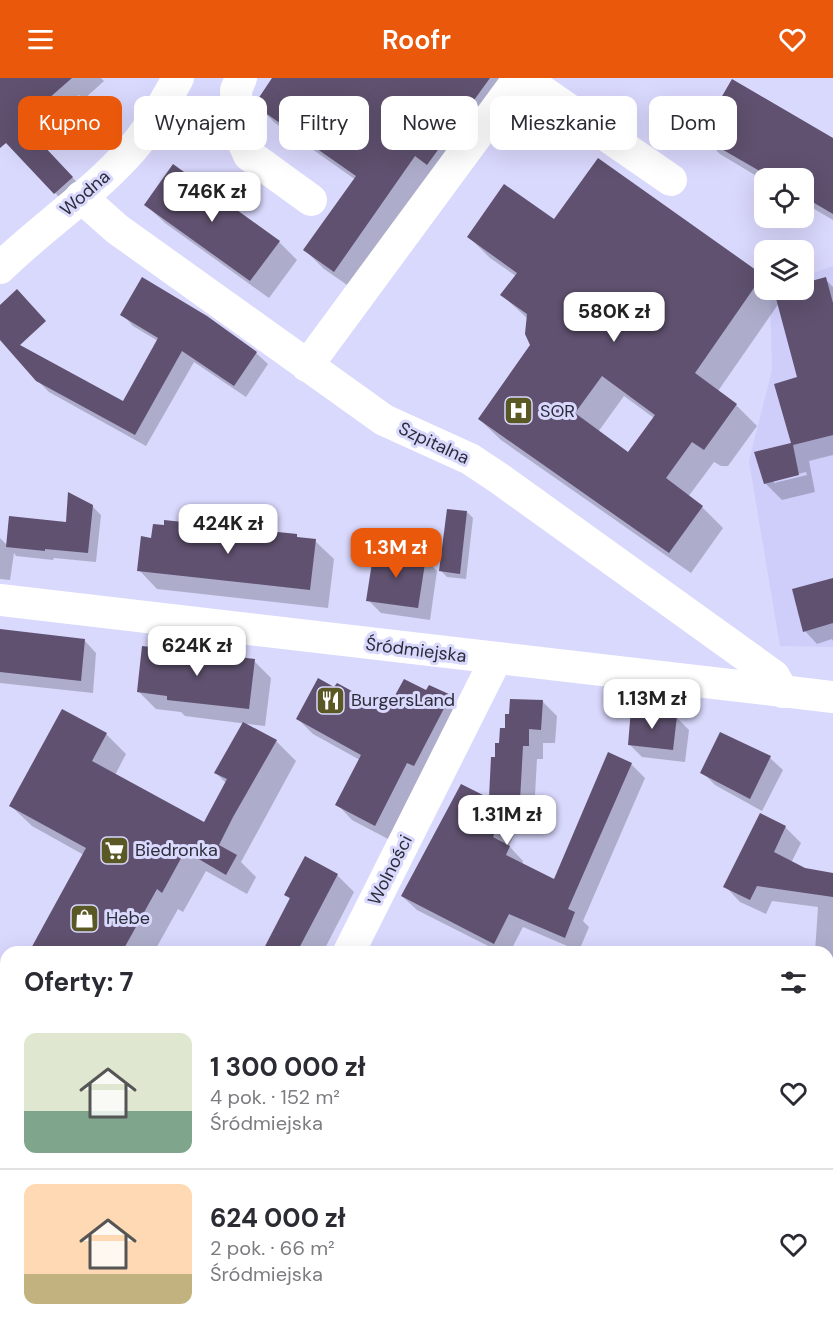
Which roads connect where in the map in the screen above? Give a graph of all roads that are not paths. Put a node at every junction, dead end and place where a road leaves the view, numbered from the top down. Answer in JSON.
{"nodes":[{"id":1,"x":178,"y":78,"type":"edge"},
{"id":2,"x":241,"y":78,"type":"edge"},
{"id":3,"x":521,"y":78,"type":"edge"},
{"id":4,"x":670,"y":180,"type":"dead end"},
{"id":5,"x":81,"y":197,"type":"junction"},
{"id":6,"x":311,"y":200,"type":"dead end"},
{"id":7,"x":0,"y":268,"type":"edge"},
{"id":8,"x":307,"y":366,"type":"junction"},
{"id":9,"x":0,"y":600,"type":"edge"},
{"id":10,"x":496,"y":659,"type":"junction"},
{"id":11,"x":783,"y":692,"type":"junction"},
{"id":12,"x":833,"y":698,"type":"edge"},
{"id":13,"x":352,"y":946,"type":"edge"}],
"edges":[{"from":1,"to":5,"type":"street","name":"Wodna"},
{"from":2,"to":6,"type":"street"},
{"from":3,"to":4,"type":"street"},
{"from":3,"to":8,"type":"street"},
{"from":5,"to":7,"type":"street","name":"Wodna"},
{"from":5,"to":8,"type":"street","name":"Szpitalna"},
{"from":8,"to":11,"type":"street","name":"Szpitalna"},
{"from":9,"to":10,"type":"street","name":"Śródmiejska"},
{"from":10,"to":11,"type":"street","name":"Śródmiejska"},
{"from":10,"to":13,"type":"street","name":"Wolności"},
{"from":11,"to":12,"type":"street","name":"Śródmiejska"}]}
